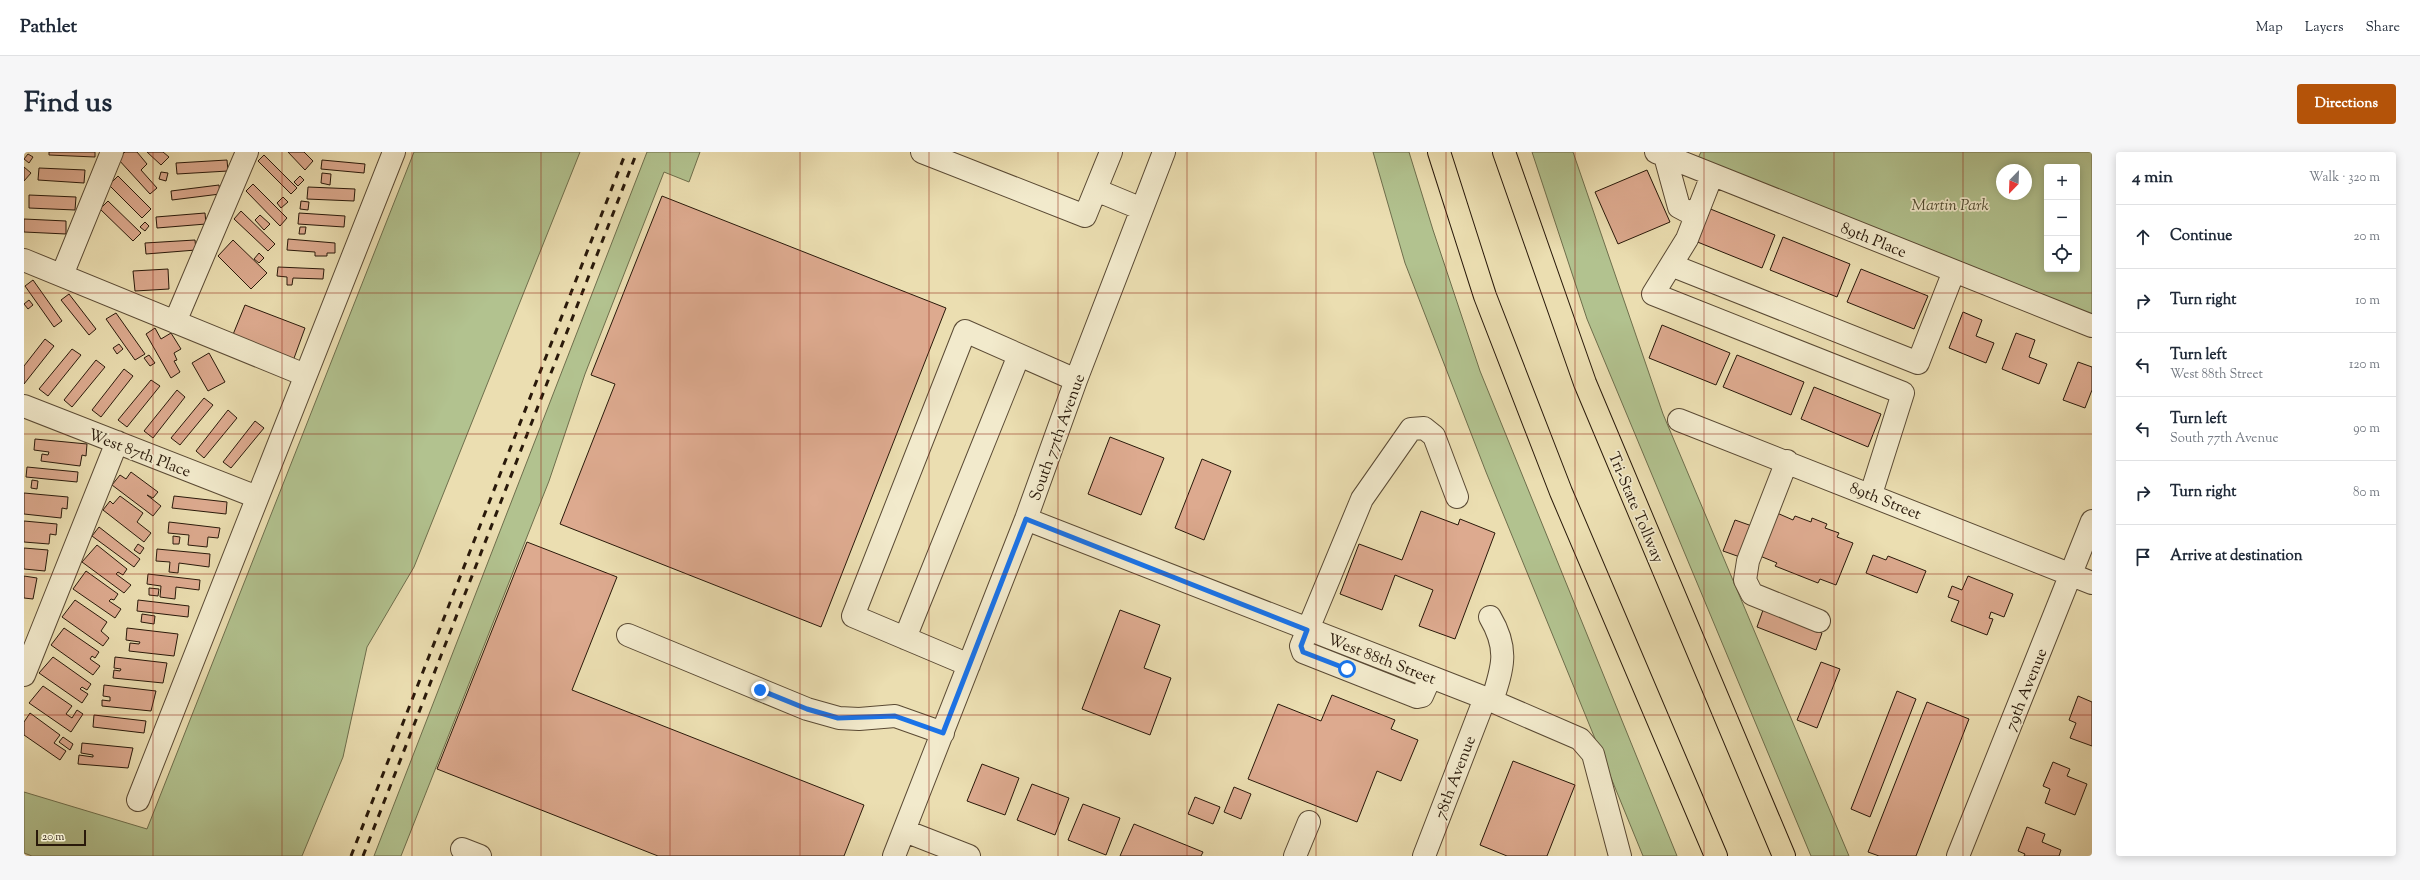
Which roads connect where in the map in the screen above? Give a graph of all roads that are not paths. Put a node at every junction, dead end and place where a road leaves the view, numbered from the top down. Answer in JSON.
{"nodes":[{"id":1,"x":112,"y":152,"type":"edge"},
{"id":2,"x":247,"y":152,"type":"edge"},
{"id":3,"x":394,"y":152,"type":"edge"},
{"id":4,"x":922,"y":152,"type":"edge"},
{"id":5,"x":1111,"y":152,"type":"edge"},
{"id":6,"x":1164,"y":152,"type":"edge"},
{"id":7,"x":1440,"y":152,"type":"edge"},
{"id":8,"x":1504,"y":152,"type":"edge"},
{"id":9,"x":1660,"y":154,"type":"edge"},
{"id":10,"x":1712,"y":175,"type":"junction"},
{"id":11,"x":1096,"y":190,"type":"junction"},
{"id":12,"x":1142,"y":209,"type":"junction"},
{"id":13,"x":1696,"y":216,"type":"junction"},
{"id":14,"x":24,"y":260,"type":"edge"},
{"id":15,"x":1671,"y":265,"type":"junction"},
{"id":16,"x":1954,"y":271,"type":"junction"},
{"id":17,"x":62,"y":275,"type":"junction"},
{"id":18,"x":175,"y":322,"type":"junction"},
{"id":19,"x":2092,"y":326,"type":"edge"},
{"id":20,"x":1019,"y":355,"type":"junction"},
{"id":21,"x":1918,"y":363,"type":"junction"},
{"id":22,"x":305,"y":375,"type":"junction"},
{"id":23,"x":1076,"y":380,"type":"junction"},
{"id":24,"x":1903,"y":393,"type":"junction"},
{"id":25,"x":24,"y":406,"type":"edge"},
{"id":26,"x":1679,"y":420,"type":"dead end"},
{"id":27,"x":116,"y":442,"type":"junction"},
{"id":28,"x":1786,"y":461,"type":"junction"},
{"id":29,"x":1871,"y":494,"type":"junction"},
{"id":30,"x":1457,"y":496,"type":"dead end"},
{"id":31,"x":256,"y":497,"type":"junction"},
{"id":32,"x":1026,"y":519,"type":"junction"},
{"id":33,"x":2092,"y":521,"type":"edge"},
{"id":34,"x":2070,"y":575,"type":"junction"},
{"id":35,"x":2092,"y":583,"type":"edge"},
{"id":36,"x":1490,"y":616,"type":"dead end"},
{"id":37,"x":1819,"y":621,"type":"dead end"},
{"id":38,"x":1307,"y":630,"type":"junction"},
{"id":39,"x":628,"y":635,"type":"dead end"},
{"id":40,"x":906,"y":638,"type":"junction"},
{"id":41,"x":1356,"y":648,"type":"junction"},
{"id":42,"x":969,"y":665,"type":"junction"},
{"id":43,"x":1347,"y":669,"type":"junction"},
{"id":44,"x":24,"y":675,"type":"edge"},
{"id":45,"x":1430,"y":678,"type":"junction"},
{"id":46,"x":1488,"y":699,"type":"junction"},
{"id":47,"x":943,"y":733,"type":"junction"},
{"id":48,"x":138,"y":800,"type":"dead end"},
{"id":49,"x":1309,"y":822,"type":"dead end"},
{"id":50,"x":905,"y":831,"type":"junction"},
{"id":51,"x":894,"y":856,"type":"edge"},
{"id":52,"x":969,"y":856,"type":"edge"},
{"id":53,"x":1295,"y":856,"type":"edge"},
{"id":54,"x":1424,"y":856,"type":"edge"},
{"id":55,"x":1620,"y":856,"type":"edge"},
{"id":56,"x":1716,"y":856,"type":"edge"},
{"id":57,"x":1784,"y":856,"type":"edge"},
{"id":58,"x":1958,"y":856,"type":"edge"}],
"edges":[{"from":1,"to":17,"type":"street"},
{"from":2,"to":18,"type":"street"},
{"from":3,"to":22,"type":"street"},
{"from":4,"to":11,"type":"street"},
{"from":5,"to":11,"type":"street"},
{"from":6,"to":12,"type":"street","name":"South 77th Avenue"},
{"from":7,"to":56,"type":"highway"},
{"from":8,"to":57,"type":"highway","name":"Tri-State Tollway"},
{"from":9,"to":10,"type":"street","name":"89th Place"},
{"from":9,"to":13,"type":"street"},
{"from":10,"to":13,"type":"street"},
{"from":10,"to":16,"type":"street","name":"89th Place"},
{"from":11,"to":12,"type":"street"},
{"from":12,"to":23,"type":"street","name":"South 77th Avenue"},
{"from":13,"to":15,"type":"street"},
{"from":14,"to":17,"type":"street"},
{"from":15,"to":21,"type":"street"},
{"from":15,"to":24,"type":"street"},
{"from":16,"to":19,"type":"street","name":"89th Place"},
{"from":16,"to":21,"type":"street"},
{"from":17,"to":18,"type":"street"},
{"from":18,"to":22,"type":"street"},
{"from":20,"to":23,"type":"street"},
{"from":20,"to":40,"type":"street"},
{"from":20,"to":40,"type":"street"},
{"from":21,"to":24,"type":"street"},
{"from":22,"to":31,"type":"street"},
{"from":23,"to":32,"type":"street","name":"South 77th Avenue"},
{"from":24,"to":29,"type":"street"},
{"from":25,"to":27,"type":"street","name":"West 87th Place"},
{"from":26,"to":28,"type":"street","name":"89th Street"},
{"from":27,"to":31,"type":"street","name":"West 87th Place"},
{"from":27,"to":44,"type":"street"},
{"from":28,"to":29,"type":"street","name":"89th Street"},
{"from":28,"to":37,"type":"street"},
{"from":29,"to":34,"type":"street","name":"89th Street"},
{"from":30,"to":38,"type":"street"},
{"from":31,"to":48,"type":"street"},
{"from":32,"to":38,"type":"street","name":"West 88th Street"},
{"from":32,"to":42,"type":"street","name":"South 77th Avenue"},
{"from":33,"to":34,"type":"street","name":"79th Avenue"},
{"from":34,"to":35,"type":"street","name":"89th Street"},
{"from":34,"to":58,"type":"street","name":"79th Avenue"},
{"from":36,"to":46,"type":"street","name":"78th Avenue"},
{"from":38,"to":41,"type":"street","name":"West 88th Street"},
{"from":38,"to":43,"type":"street"},
{"from":39,"to":47,"type":"street"},
{"from":40,"to":42,"type":"street"},
{"from":41,"to":43,"type":"street"},
{"from":41,"to":45,"type":"street","name":"West 88th Street"},
{"from":42,"to":47,"type":"street","name":"South 77th Avenue"},
{"from":43,"to":45,"type":"street"},
{"from":45,"to":46,"type":"street","name":"West 88th Street"},
{"from":46,"to":54,"type":"street","name":"78th Avenue"},
{"from":46,"to":55,"type":"street","name":"West 88th Street"},
{"from":47,"to":50,"type":"street","name":"South 77th Avenue"},
{"from":49,"to":53,"type":"street"},
{"from":50,"to":51,"type":"street","name":"South 77th Avenue"},
{"from":50,"to":52,"type":"street"}]}
